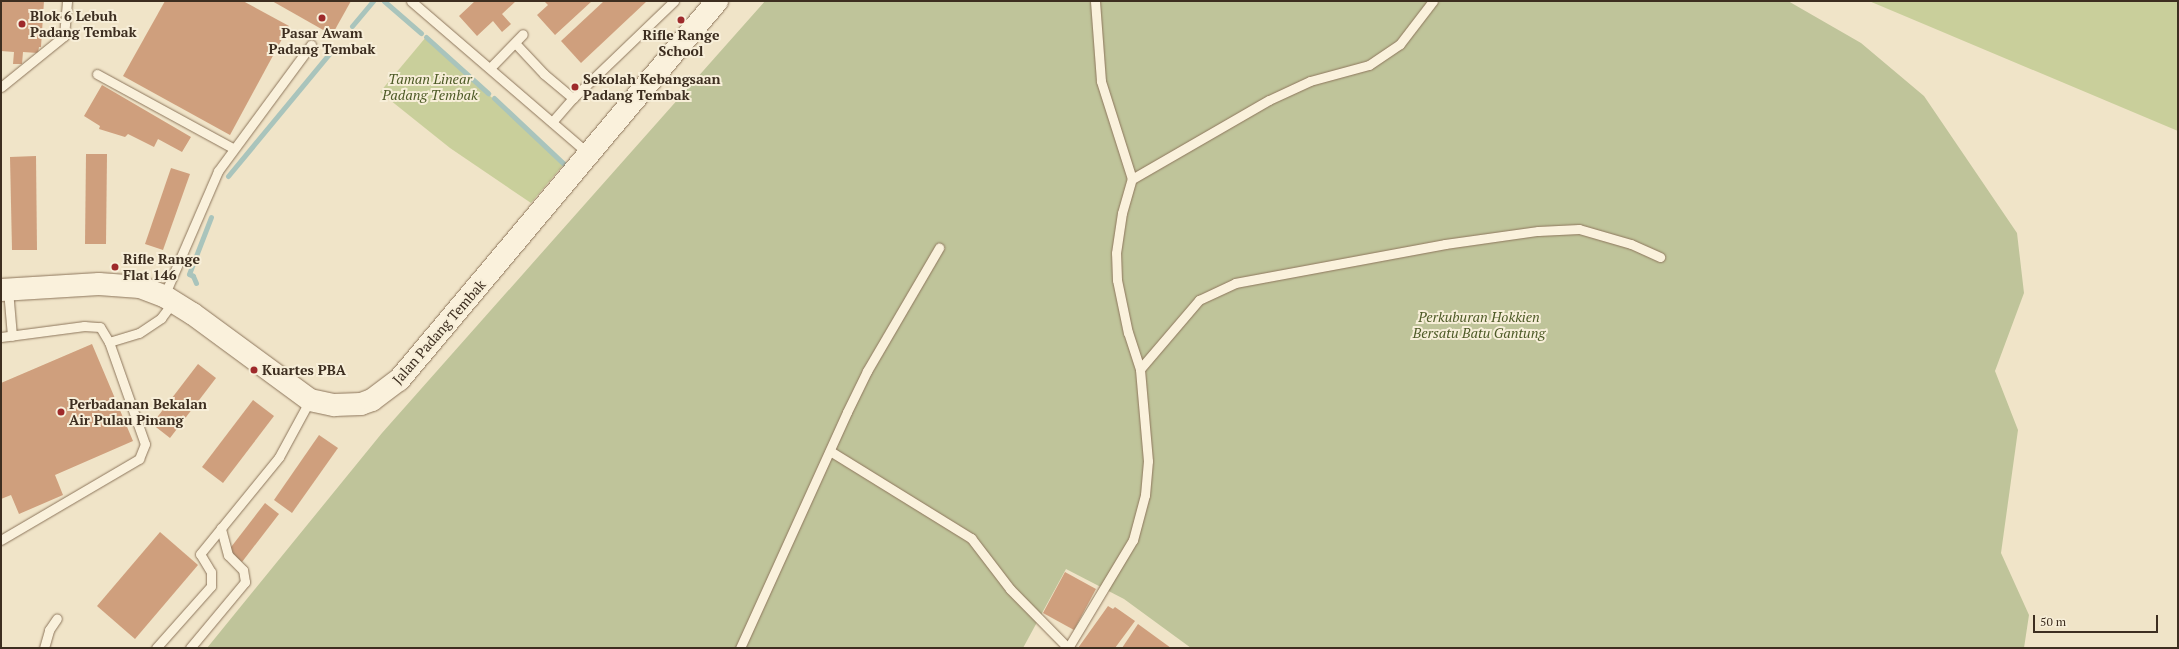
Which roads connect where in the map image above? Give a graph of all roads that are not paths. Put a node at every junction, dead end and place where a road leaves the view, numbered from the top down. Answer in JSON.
{"nodes":[{"id":1,"x":68,"y":1,"type":"edge"},
{"id":2,"x":411,"y":1,"type":"edge"},
{"id":3,"x":674,"y":1,"type":"edge"},
{"id":4,"x":717,"y":1,"type":"edge"},
{"id":5,"x":1095,"y":1,"type":"edge"},
{"id":6,"x":1433,"y":1,"type":"edge"},
{"id":7,"x":523,"y":34,"type":"dead end"},
{"id":8,"x":515,"y":42,"type":"junction"},
{"id":9,"x":311,"y":45,"type":"dead end"},
{"id":10,"x":490,"y":68,"type":"junction"},
{"id":11,"x":98,"y":74,"type":"dead end"},
{"id":12,"x":1,"y":87,"type":"edge"},
{"id":13,"x":573,"y":98,"type":"junction"},
{"id":14,"x":552,"y":122,"type":"junction"},
{"id":15,"x":233,"y":148,"type":"junction"},
{"id":16,"x":589,"y":154,"type":"junction"},
{"id":17,"x":1132,"y":179,"type":"junction"},
{"id":18,"x":939,"y":248,"type":"dead end"},
{"id":19,"x":1660,"y":257,"type":"dead end"},
{"id":20,"x":4,"y":290,"type":"edge"},
{"id":21,"x":169,"y":298,"type":"junction"},
{"id":22,"x":12,"y":336,"type":"junction"},
{"id":23,"x":1,"y":337,"type":"edge"},
{"id":24,"x":109,"y":342,"type":"junction"},
{"id":25,"x":1140,"y":369,"type":"junction"},
{"id":26,"x":310,"y":400,"type":"junction"},
{"id":27,"x":830,"y":452,"type":"junction"},
{"id":28,"x":220,"y":528,"type":"junction"},
{"id":29,"x":1,"y":540,"type":"edge"},
{"id":30,"x":57,"y":618,"type":"dead end"},
{"id":31,"x":44,"y":648,"type":"edge"},
{"id":32,"x":156,"y":648,"type":"edge"},
{"id":33,"x":190,"y":648,"type":"edge"},
{"id":34,"x":740,"y":648,"type":"edge"},
{"id":35,"x":1068,"y":648,"type":"edge"}],
"edges":[{"from":1,"to":12,"type":"lane"},
{"from":2,"to":10,"type":"lane"},
{"from":3,"to":13,"type":"lane"},
{"from":4,"to":16,"type":"street","name":"Jalan Padang Tembak"},
{"from":5,"to":17,"type":"lane"},
{"from":6,"to":17,"type":"lane"},
{"from":7,"to":8,"type":"lane"},
{"from":8,"to":10,"type":"lane"},
{"from":8,"to":13,"type":"lane"},
{"from":9,"to":15,"type":"lane"},
{"from":10,"to":14,"type":"lane"},
{"from":11,"to":15,"type":"lane"},
{"from":13,"to":14,"type":"lane"},
{"from":14,"to":16,"type":"lane"},
{"from":15,"to":21,"type":"lane"},
{"from":16,"to":26,"type":"street","name":"Jalan Padang Tembak"},
{"from":17,"to":25,"type":"lane"},
{"from":18,"to":27,"type":"lane"},
{"from":19,"to":25,"type":"lane"},
{"from":20,"to":21,"type":"street","name":"Jalan Padang Tembak"},
{"from":20,"to":22,"type":"lane"},
{"from":21,"to":24,"type":"lane"},
{"from":21,"to":26,"type":"street","name":"Jalan Padang Tembak"},
{"from":22,"to":23,"type":"lane"},
{"from":22,"to":24,"type":"lane"},
{"from":24,"to":29,"type":"lane"},
{"from":25,"to":35,"type":"lane"},
{"from":26,"to":28,"type":"lane"},
{"from":27,"to":34,"type":"lane"},
{"from":27,"to":35,"type":"lane"},
{"from":28,"to":32,"type":"lane"},
{"from":28,"to":33,"type":"lane"},
{"from":30,"to":31,"type":"lane"}]}
